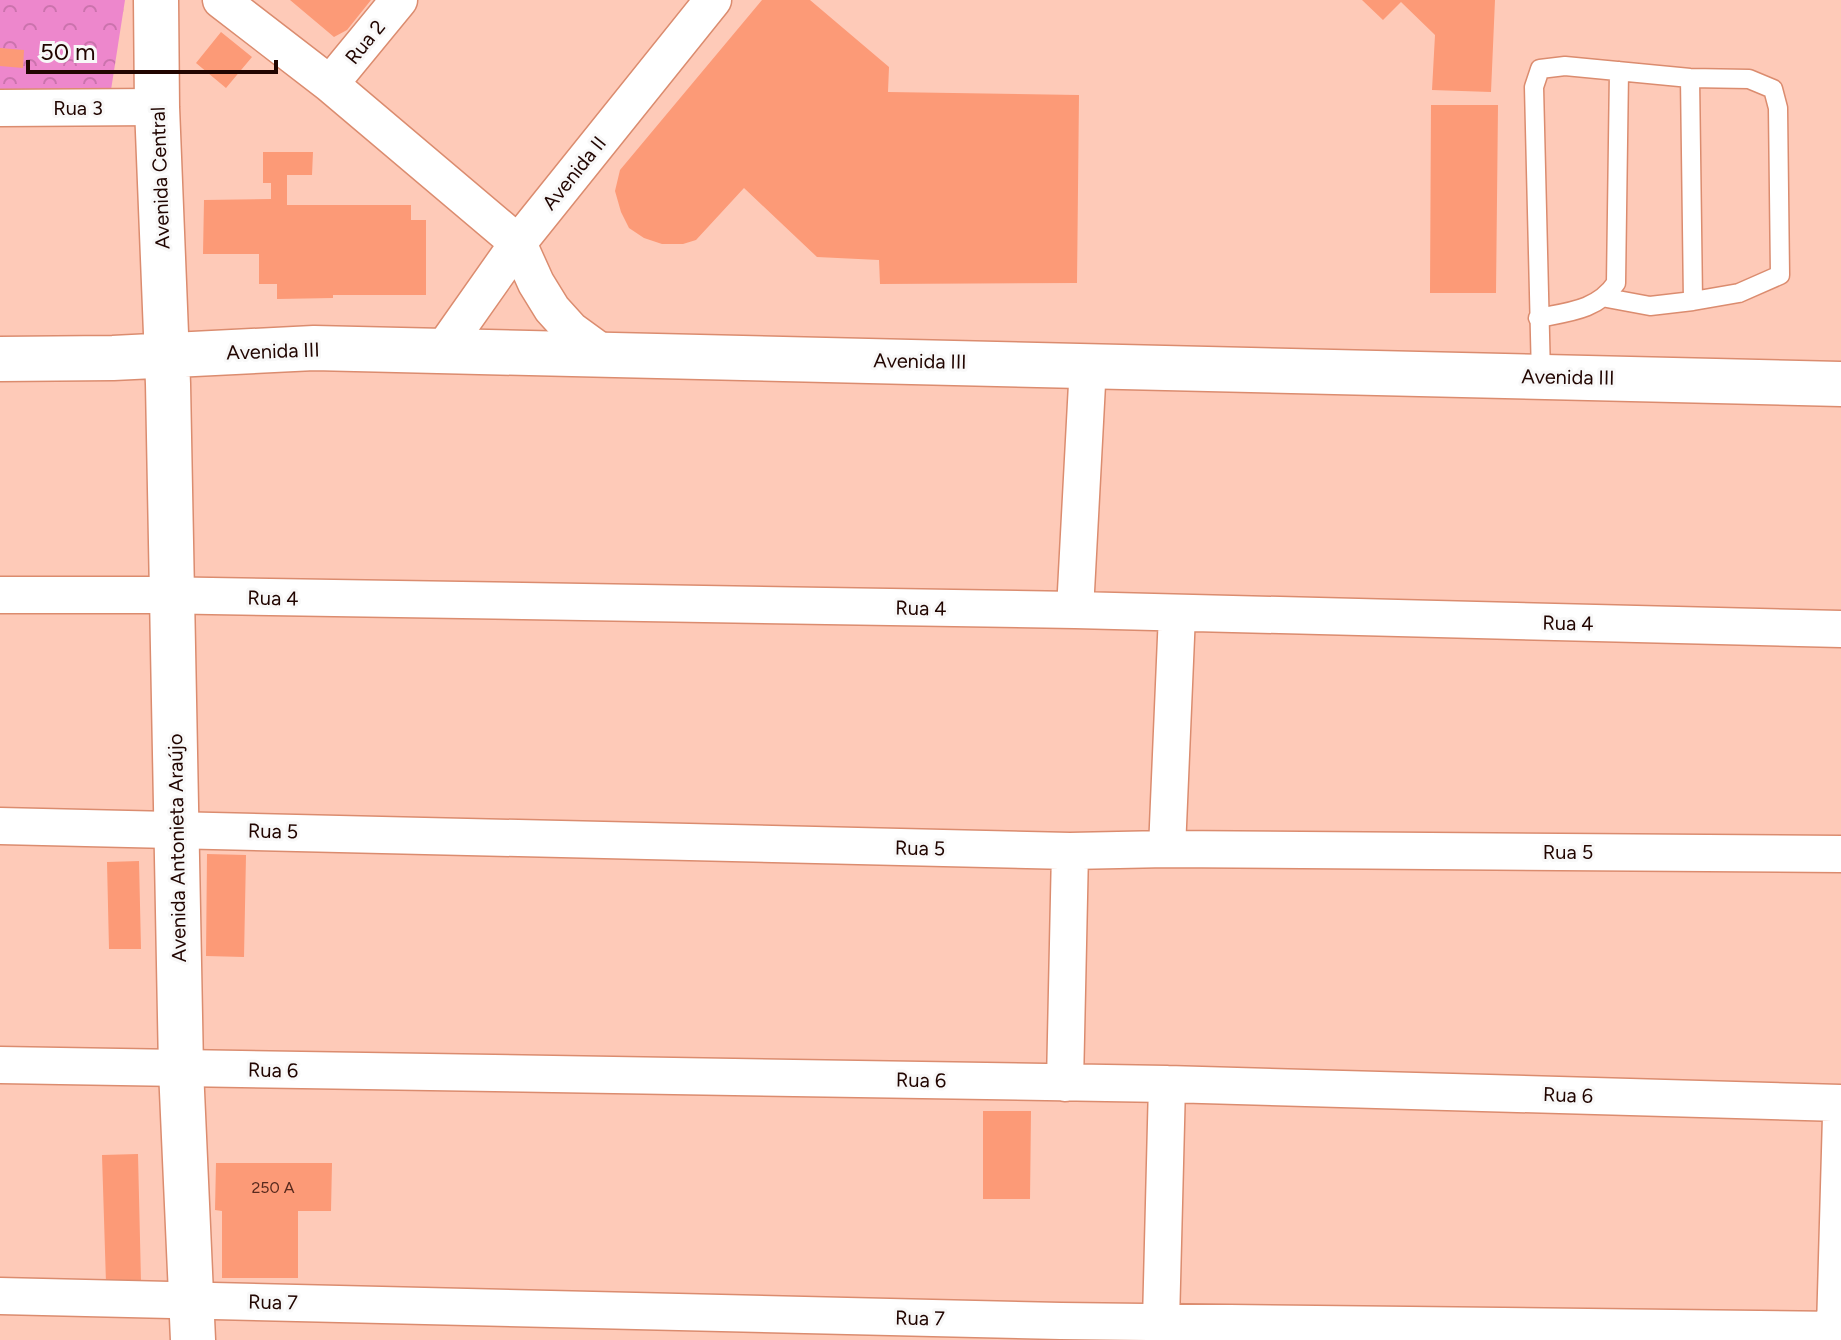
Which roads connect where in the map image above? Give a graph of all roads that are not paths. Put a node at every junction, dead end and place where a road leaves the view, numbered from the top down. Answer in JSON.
{"nodes":[{"id":1,"x":156,"y":0,"type":"edge"},
{"id":2,"x":221,"y":0,"type":"edge"},
{"id":3,"x":399,"y":0,"type":"edge"},
{"id":4,"x":713,"y":0,"type":"edge"},
{"id":5,"x":1619,"y":71,"type":"junction"},
{"id":6,"x":1690,"y":78,"type":"junction"},
{"id":7,"x":330,"y":84,"type":"junction"},
{"id":8,"x":157,"y":107,"type":"junction"},
{"id":9,"x":0,"y":108,"type":"edge"},
{"id":10,"x":518,"y":243,"type":"junction"},
{"id":11,"x":1607,"y":298,"type":"junction"},
{"id":12,"x":1693,"y":301,"type":"junction"},
{"id":13,"x":1538,"y":318,"type":"junction"},
{"id":14,"x":442,"y":351,"type":"junction"},
{"id":15,"x":604,"y":354,"type":"junction"},
{"id":16,"x":167,"y":355,"type":"junction"},
{"id":17,"x":0,"y":359,"type":"edge"},
{"id":18,"x":1088,"y":365,"type":"junction"},
{"id":19,"x":1541,"y":376,"type":"junction"},
{"id":20,"x":1841,"y":384,"type":"edge"},
{"id":21,"x":0,"y":595,"type":"edge"},
{"id":22,"x":171,"y":596,"type":"junction"},
{"id":23,"x":1075,"y":610,"type":"junction"},
{"id":24,"x":1177,"y":614,"type":"junction"},
{"id":25,"x":1841,"y":629,"type":"edge"},
{"id":26,"x":0,"y":826,"type":"edge"},
{"id":27,"x":177,"y":829,"type":"junction"},
{"id":28,"x":1167,"y":849,"type":"junction"},
{"id":29,"x":1070,"y":851,"type":"junction"},
{"id":30,"x":1841,"y":854,"type":"edge"},
{"id":31,"x":0,"y":1065,"type":"edge"},
{"id":32,"x":181,"y":1069,"type":"junction"},
{"id":33,"x":1065,"y":1083,"type":"junction"},
{"id":34,"x":1167,"y":1084,"type":"junction"},
{"id":35,"x":1841,"y":1103,"type":"edge"},
{"id":36,"x":1841,"y":1116,"type":"edge"},
{"id":37,"x":0,"y":1296,"type":"edge"},
{"id":38,"x":192,"y":1320,"type":"edge"},
{"id":39,"x":1161,"y":1322,"type":"junction"},
{"id":40,"x":1061,"y":1330,"type":"edge"},
{"id":41,"x":1838,"y":1330,"type":"edge"}],
"edges":[{"from":1,"to":8,"type":"street","name":"Avenida Central"},
{"from":2,"to":7,"type":"street"},
{"from":3,"to":7,"type":"street","name":"Rua 2"},
{"from":4,"to":10,"type":"street","name":"Avenida II"},
{"from":5,"to":6,"type":"lane"},
{"from":5,"to":11,"type":"lane"},
{"from":5,"to":13,"type":"lane"},
{"from":6,"to":12,"type":"lane"},
{"from":6,"to":12,"type":"lane"},
{"from":7,"to":10,"type":"street"},
{"from":8,"to":9,"type":"street","name":"Rua 3"},
{"from":8,"to":16,"type":"street","name":"Avenida Central"},
{"from":10,"to":14,"type":"street","name":"Avenida II"},
{"from":10,"to":15,"type":"street"},
{"from":11,"to":12,"type":"lane"},
{"from":11,"to":13,"type":"lane"},
{"from":13,"to":19,"type":"lane"},
{"from":14,"to":15,"type":"street","name":"Avenida III"},
{"from":14,"to":16,"type":"street","name":"Avenida III"},
{"from":15,"to":18,"type":"street","name":"Avenida III"},
{"from":16,"to":17,"type":"street","name":"Avenida III"},
{"from":16,"to":22,"type":"street","name":"Avenida Antonieta Araújo"},
{"from":18,"to":19,"type":"street","name":"Avenida III"},
{"from":18,"to":23,"type":"street"},
{"from":19,"to":20,"type":"street","name":"Avenida III"},
{"from":21,"to":22,"type":"street","name":"Rua 4"},
{"from":22,"to":23,"type":"street","name":"Rua 4"},
{"from":22,"to":27,"type":"street","name":"Avenida Antonieta Araújo"},
{"from":23,"to":24,"type":"street","name":"Rua 4"},
{"from":24,"to":25,"type":"street","name":"Rua 4"},
{"from":24,"to":28,"type":"street"},
{"from":26,"to":27,"type":"street","name":"Rua 5"},
{"from":27,"to":29,"type":"street","name":"Rua 5"},
{"from":27,"to":32,"type":"street","name":"Avenida Antonieta Araújo"},
{"from":28,"to":29,"type":"street","name":"Rua 5"},
{"from":28,"to":30,"type":"street","name":"Rua 5"},
{"from":29,"to":33,"type":"street"},
{"from":31,"to":32,"type":"street","name":"Rua 6"},
{"from":32,"to":33,"type":"street","name":"Rua 6"},
{"from":32,"to":38,"type":"street","name":"Avenida Antonieta Araújo"},
{"from":33,"to":34,"type":"street","name":"Rua 6"},
{"from":34,"to":35,"type":"street","name":"Rua 6"},
{"from":34,"to":39,"type":"street"},
{"from":36,"to":41,"type":"street"},
{"from":37,"to":38,"type":"street","name":"Rua 7"},
{"from":38,"to":40,"type":"street","name":"Rua 7"},
{"from":39,"to":40,"type":"street","name":"Rua 7"},
{"from":39,"to":41,"type":"street","name":"Rua 7"}]}
